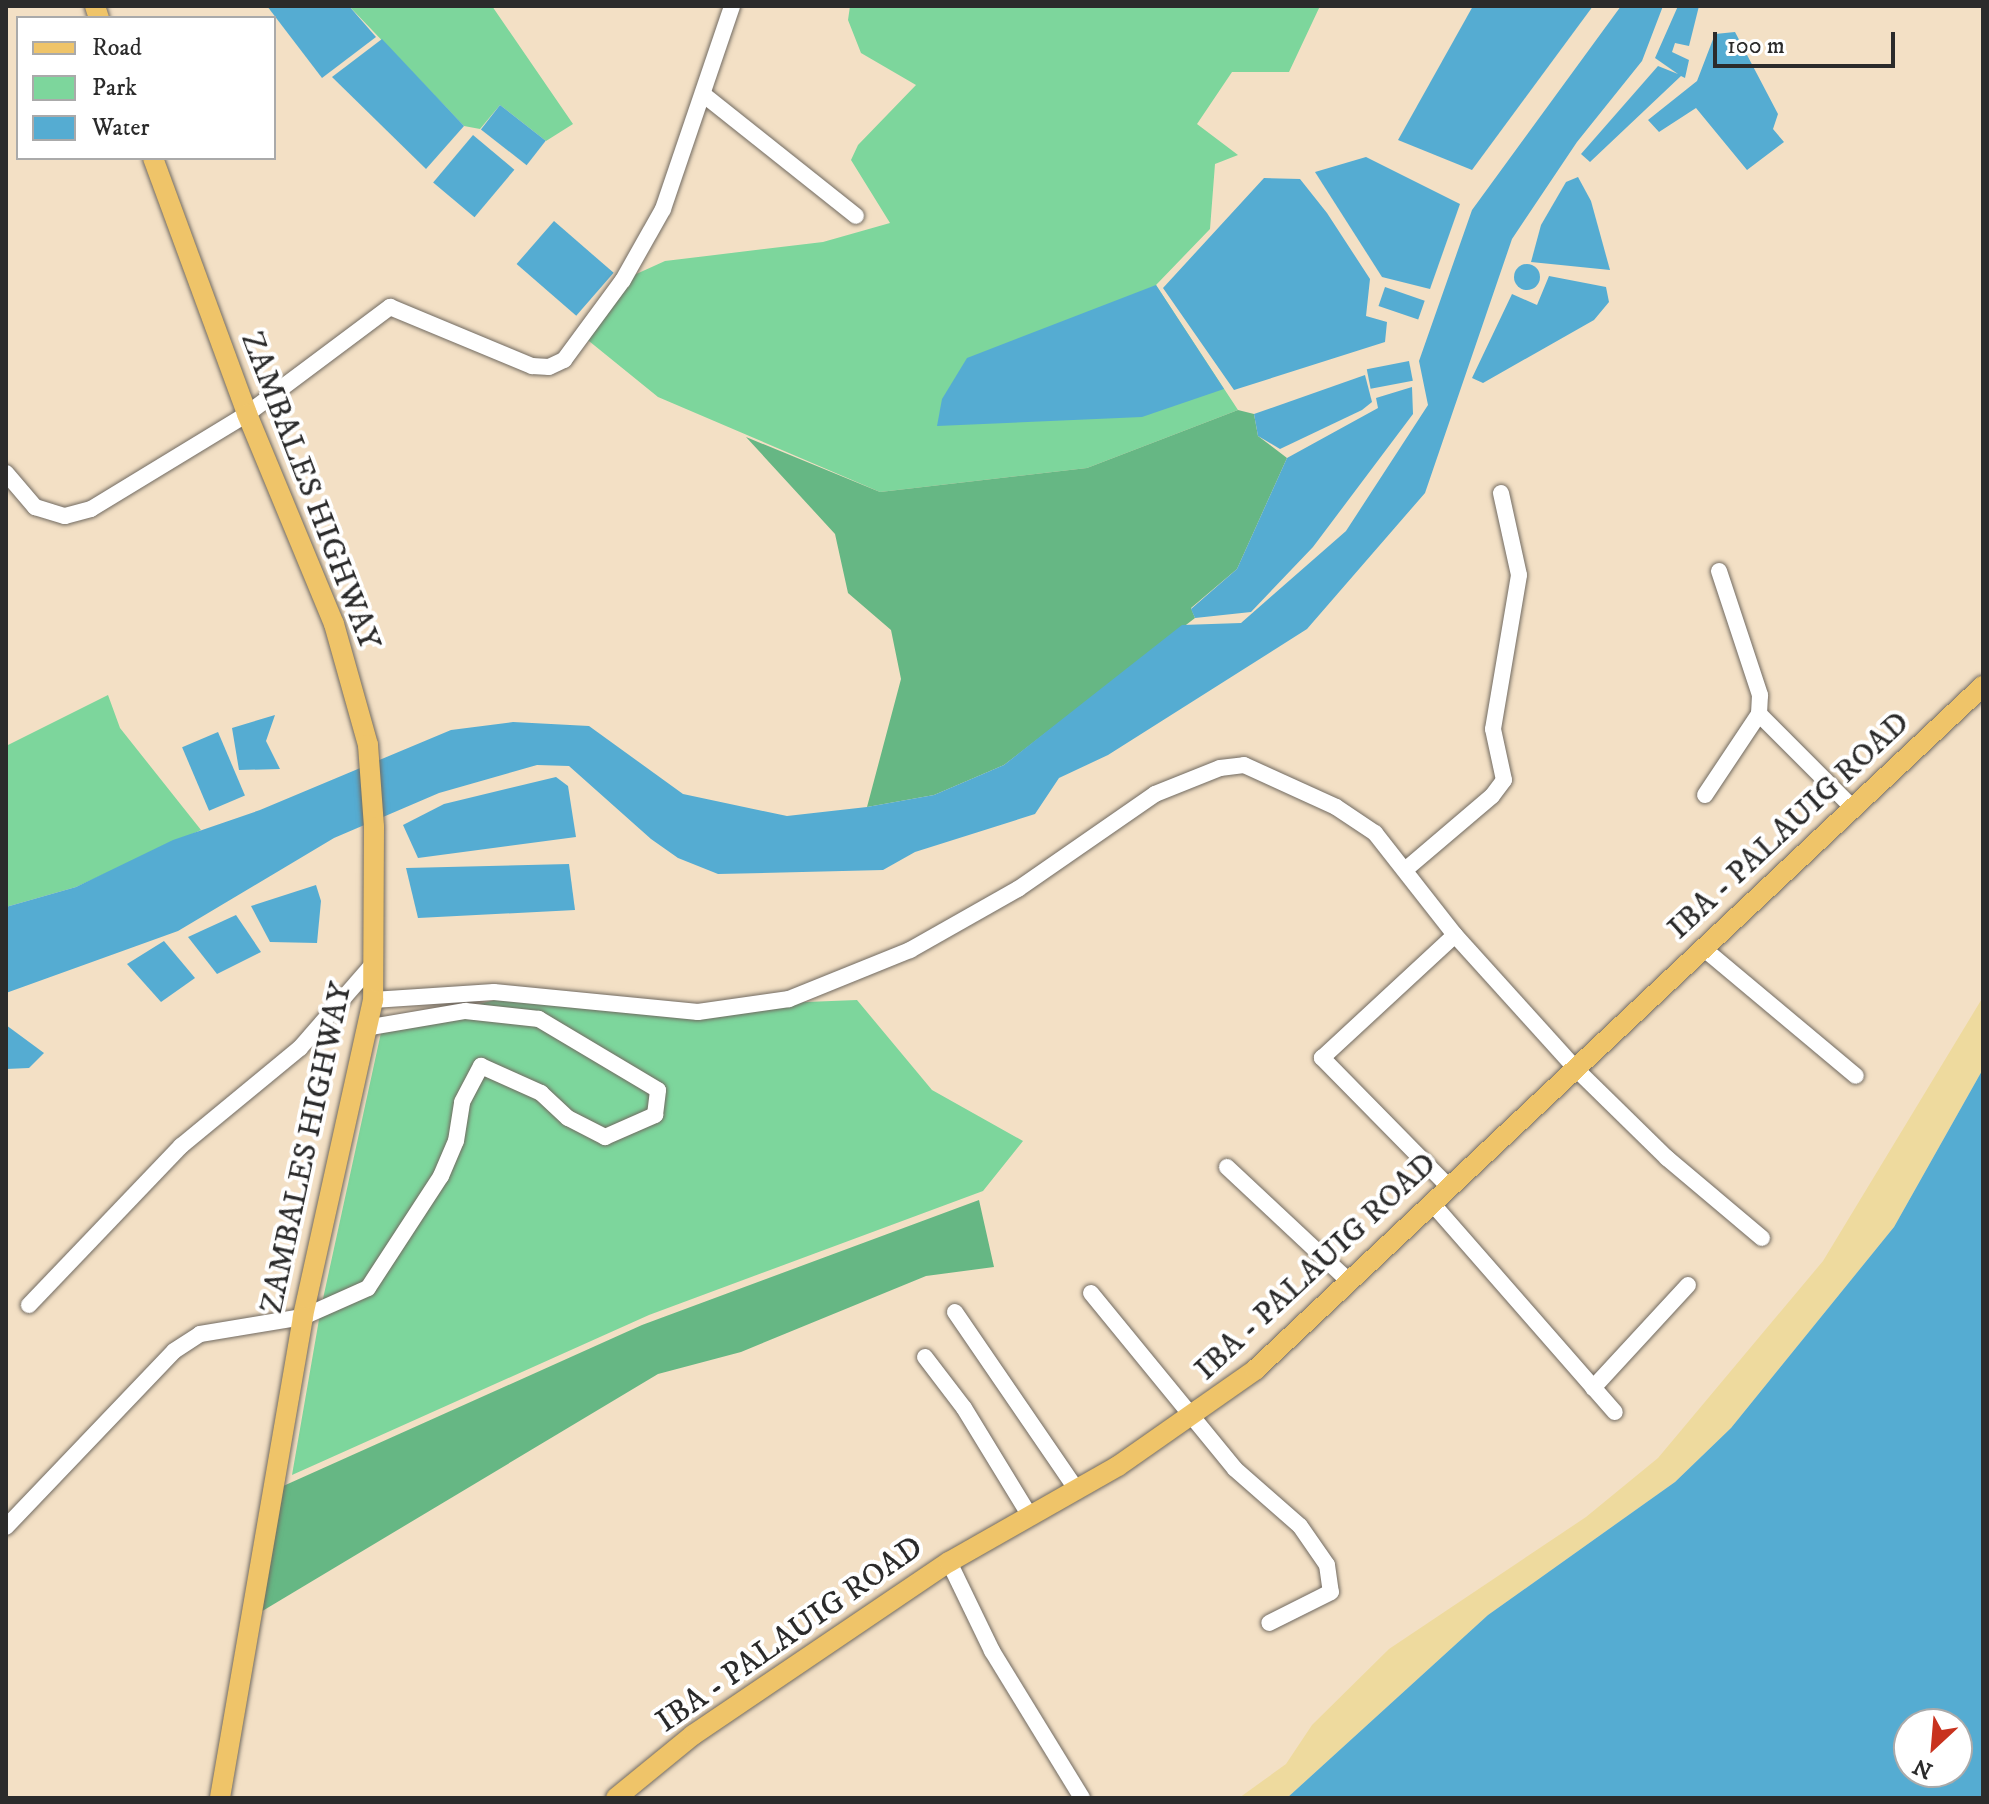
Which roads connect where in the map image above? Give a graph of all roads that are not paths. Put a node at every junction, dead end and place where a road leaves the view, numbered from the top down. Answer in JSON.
{"nodes":[{"id":1,"x":732,"y":6,"type":"edge"},
{"id":2,"x":704,"y":95,"type":"junction"},
{"id":3,"x":154,"y":160,"type":"edge"},
{"id":4,"x":856,"y":216,"type":"dead end"},
{"id":5,"x":247,"y":414,"type":"junction"},
{"id":6,"x":6,"y":473,"type":"edge"},
{"id":7,"x":1501,"y":493,"type":"dead end"},
{"id":8,"x":1719,"y":571,"type":"dead end"},
{"id":9,"x":1983,"y":686,"type":"edge"},
{"id":10,"x":1759,"y":714,"type":"junction"},
{"id":11,"x":1705,"y":795,"type":"dead end"},
{"id":12,"x":1853,"y":808,"type":"junction"},
{"id":13,"x":1405,"y":870,"type":"junction"},
{"id":14,"x":1455,"y":935,"type":"junction"},
{"id":15,"x":1703,"y":948,"type":"junction"},
{"id":16,"x":374,"y":963,"type":"junction"},
{"id":17,"x":373,"y":1000,"type":"junction"},
{"id":18,"x":366,"y":1028,"type":"junction"},
{"id":19,"x":1575,"y":1068,"type":"junction"},
{"id":20,"x":1856,"y":1076,"type":"dead end"},
{"id":21,"x":1227,"y":1167,"type":"dead end"},
{"id":22,"x":1448,"y":1186,"type":"junction"},
{"id":23,"x":1431,"y":1202,"type":"junction"},
{"id":24,"x":1762,"y":1238,"type":"dead end"},
{"id":25,"x":1349,"y":1281,"type":"junction"},
{"id":26,"x":1688,"y":1285,"type":"dead end"},
{"id":27,"x":1091,"y":1293,"type":"dead end"},
{"id":28,"x":29,"y":1305,"type":"dead end"},
{"id":29,"x":955,"y":1312,"type":"dead end"},
{"id":30,"x":303,"y":1317,"type":"junction"},
{"id":31,"x":925,"y":1357,"type":"dead end"},
{"id":32,"x":1593,"y":1388,"type":"junction"},
{"id":33,"x":1615,"y":1412,"type":"dead end"},
{"id":34,"x":1195,"y":1416,"type":"junction"},
{"id":35,"x":1077,"y":1490,"type":"junction"},
{"id":36,"x":1030,"y":1516,"type":"junction"},
{"id":37,"x":6,"y":1527,"type":"edge"},
{"id":38,"x":949,"y":1562,"type":"junction"},
{"id":39,"x":1269,"y":1623,"type":"dead end"},
{"id":40,"x":220,"y":1798,"type":"edge"},
{"id":41,"x":616,"y":1798,"type":"edge"},
{"id":42,"x":1082,"y":1798,"type":"edge"}],
"edges":[{"from":1,"to":2,"type":"street"},
{"from":2,"to":4,"type":"street"},
{"from":2,"to":5,"type":"street"},
{"from":3,"to":5,"type":"main road","name":"ZAMBALES HIGHWAY"},
{"from":5,"to":6,"type":"street"},
{"from":5,"to":16,"type":"main road","name":"ZAMBALES HIGHWAY"},
{"from":7,"to":13,"type":"street"},
{"from":8,"to":10,"type":"street"},
{"from":9,"to":12,"type":"main road","name":"IBA - PALAUIG ROAD"},
{"from":10,"to":11,"type":"street"},
{"from":10,"to":12,"type":"street"},
{"from":12,"to":15,"type":"main road","name":"IBA - PALAUIG ROAD"},
{"from":13,"to":14,"type":"street"},
{"from":13,"to":17,"type":"street"},
{"from":14,"to":19,"type":"street"},
{"from":14,"to":22,"type":"street"},
{"from":15,"to":19,"type":"main road","name":"IBA - PALAUIG ROAD"},
{"from":15,"to":20,"type":"street"},
{"from":16,"to":17,"type":"main road","name":"ZAMBALES HIGHWAY"},
{"from":16,"to":28,"type":"street"},
{"from":17,"to":18,"type":"main road","name":"ZAMBALES HIGHWAY"},
{"from":18,"to":30,"type":"main road","name":"ZAMBALES HIGHWAY"},
{"from":18,"to":30,"type":"street"},
{"from":19,"to":22,"type":"main road","name":"IBA - PALAUIG ROAD"},
{"from":19,"to":24,"type":"street"},
{"from":21,"to":25,"type":"street"},
{"from":22,"to":23,"type":"main road","name":"IBA - PALAUIG ROAD"},
{"from":23,"to":25,"type":"main road","name":"IBA - PALAUIG ROAD"},
{"from":23,"to":32,"type":"street"},
{"from":25,"to":34,"type":"main road","name":"IBA - PALAUIG ROAD"},
{"from":26,"to":32,"type":"street"},
{"from":27,"to":34,"type":"street"},
{"from":29,"to":35,"type":"street"},
{"from":30,"to":37,"type":"street"},
{"from":30,"to":40,"type":"main road","name":"ZAMBALES HIGHWAY"},
{"from":31,"to":36,"type":"street"},
{"from":32,"to":33,"type":"street"},
{"from":34,"to":35,"type":"main road","name":"IBA - PALAUIG ROAD"},
{"from":34,"to":39,"type":"street"},
{"from":35,"to":36,"type":"main road","name":"IBA - PALAUIG ROAD"},
{"from":36,"to":38,"type":"main road","name":"IBA - PALAUIG ROAD"},
{"from":38,"to":41,"type":"main road","name":"IBA - PALAUIG ROAD"},
{"from":38,"to":42,"type":"street"}]}
